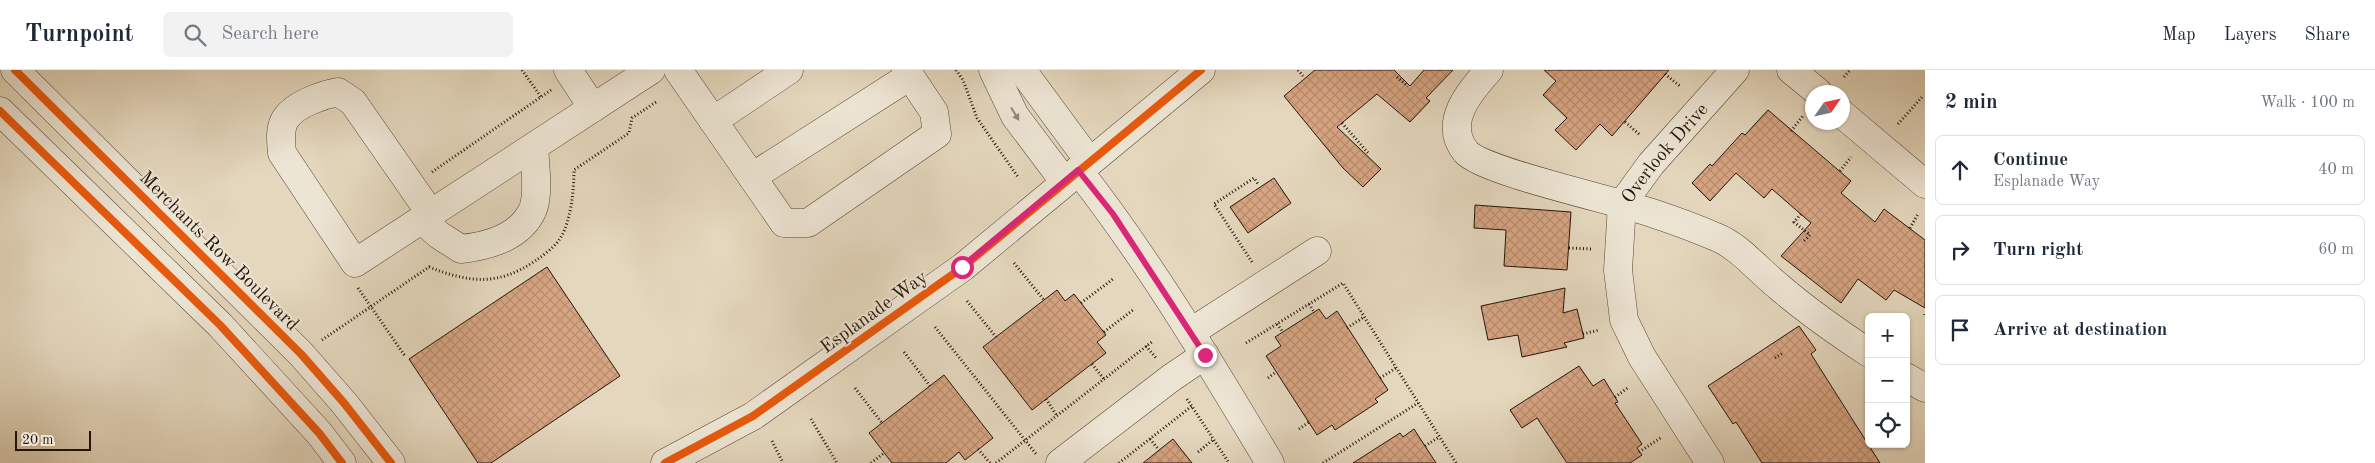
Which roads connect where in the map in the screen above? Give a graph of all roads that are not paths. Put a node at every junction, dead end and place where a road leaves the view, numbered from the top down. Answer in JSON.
{"nodes":[{"id":1,"x":15,"y":70,"type":"edge"},
{"id":2,"x":651,"y":70,"type":"edge"},
{"id":3,"x":678,"y":70,"type":"edge"},
{"id":4,"x":789,"y":70,"type":"edge"},
{"id":5,"x":993,"y":70,"type":"edge"},
{"id":6,"x":1022,"y":70,"type":"edge"},
{"id":7,"x":1201,"y":70,"type":"edge"},
{"id":8,"x":1489,"y":70,"type":"edge"},
{"id":9,"x":1735,"y":70,"type":"edge"},
{"id":10,"x":1791,"y":70,"type":"edge"},
{"id":11,"x":570,"y":73,"type":"edge"},
{"id":12,"x":908,"y":73,"type":"edge"},
{"id":13,"x":1809,"y":85,"type":"edge"},
{"id":14,"x":593,"y":108,"type":"junction"},
{"id":15,"x":0,"y":111,"type":"edge"},
{"id":16,"x":712,"y":121,"type":"junction"},
{"id":17,"x":1850,"y":121,"type":"edge"},
{"id":18,"x":534,"y":147,"type":"junction"},
{"id":19,"x":1077,"y":171,"type":"junction"},
{"id":20,"x":752,"y":178,"type":"junction"},
{"id":21,"x":1925,"y":184,"type":"edge"},
{"id":22,"x":1622,"y":204,"type":"junction"},
{"id":23,"x":426,"y":217,"type":"junction"},
{"id":24,"x":1317,"y":251,"type":"dead end"},
{"id":25,"x":1191,"y":332,"type":"junction"},
{"id":26,"x":1865,"y":350,"type":"edge"},
{"id":27,"x":1205,"y":355,"type":"junction"},
{"id":28,"x":1910,"y":379,"type":"edge"},
{"id":29,"x":1925,"y":388,"type":"edge"},
{"id":30,"x":1048,"y":459,"type":"edge"},
{"id":31,"x":342,"y":463,"type":"edge"},
{"id":32,"x":391,"y":463,"type":"edge"},
{"id":33,"x":666,"y":463,"type":"edge"},
{"id":34,"x":1270,"y":463,"type":"edge"},
{"id":35,"x":1710,"y":463,"type":"edge"}],
"edges":[{"from":1,"to":32,"type":"street","name":"Merchants Row Boulevard"},
{"from":2,"to":14,"type":"street"},
{"from":3,"to":16,"type":"street"},
{"from":4,"to":16,"type":"street"},
{"from":5,"to":19,"type":"street","one_way":true},
{"from":6,"to":19,"type":"street"},
{"from":7,"to":19,"type":"street","name":"Esplanade Way"},
{"from":8,"to":22,"type":"street"},
{"from":9,"to":22,"type":"street","name":"Overlook Drive"},
{"from":10,"to":13,"type":"street"},
{"from":11,"to":14,"type":"street"},
{"from":12,"to":20,"type":"street"},
{"from":12,"to":20,"type":"street"},
{"from":14,"to":18,"type":"street"},
{"from":15,"to":31,"type":"street"},
{"from":16,"to":20,"type":"street"},
{"from":17,"to":21,"type":"street"},
{"from":18,"to":23,"type":"street"},
{"from":18,"to":23,"type":"street"},
{"from":19,"to":25,"type":"street"},
{"from":19,"to":33,"type":"street","name":"Esplanade Way"},
{"from":22,"to":26,"type":"street"},
{"from":22,"to":35,"type":"street","name":"Overlook Drive"},
{"from":23,"to":23,"type":"street"},
{"from":24,"to":25,"type":"street"},
{"from":25,"to":27,"type":"street"},
{"from":27,"to":30,"type":"street"},
{"from":27,"to":34,"type":"street"},
{"from":28,"to":29,"type":"street"}]}
